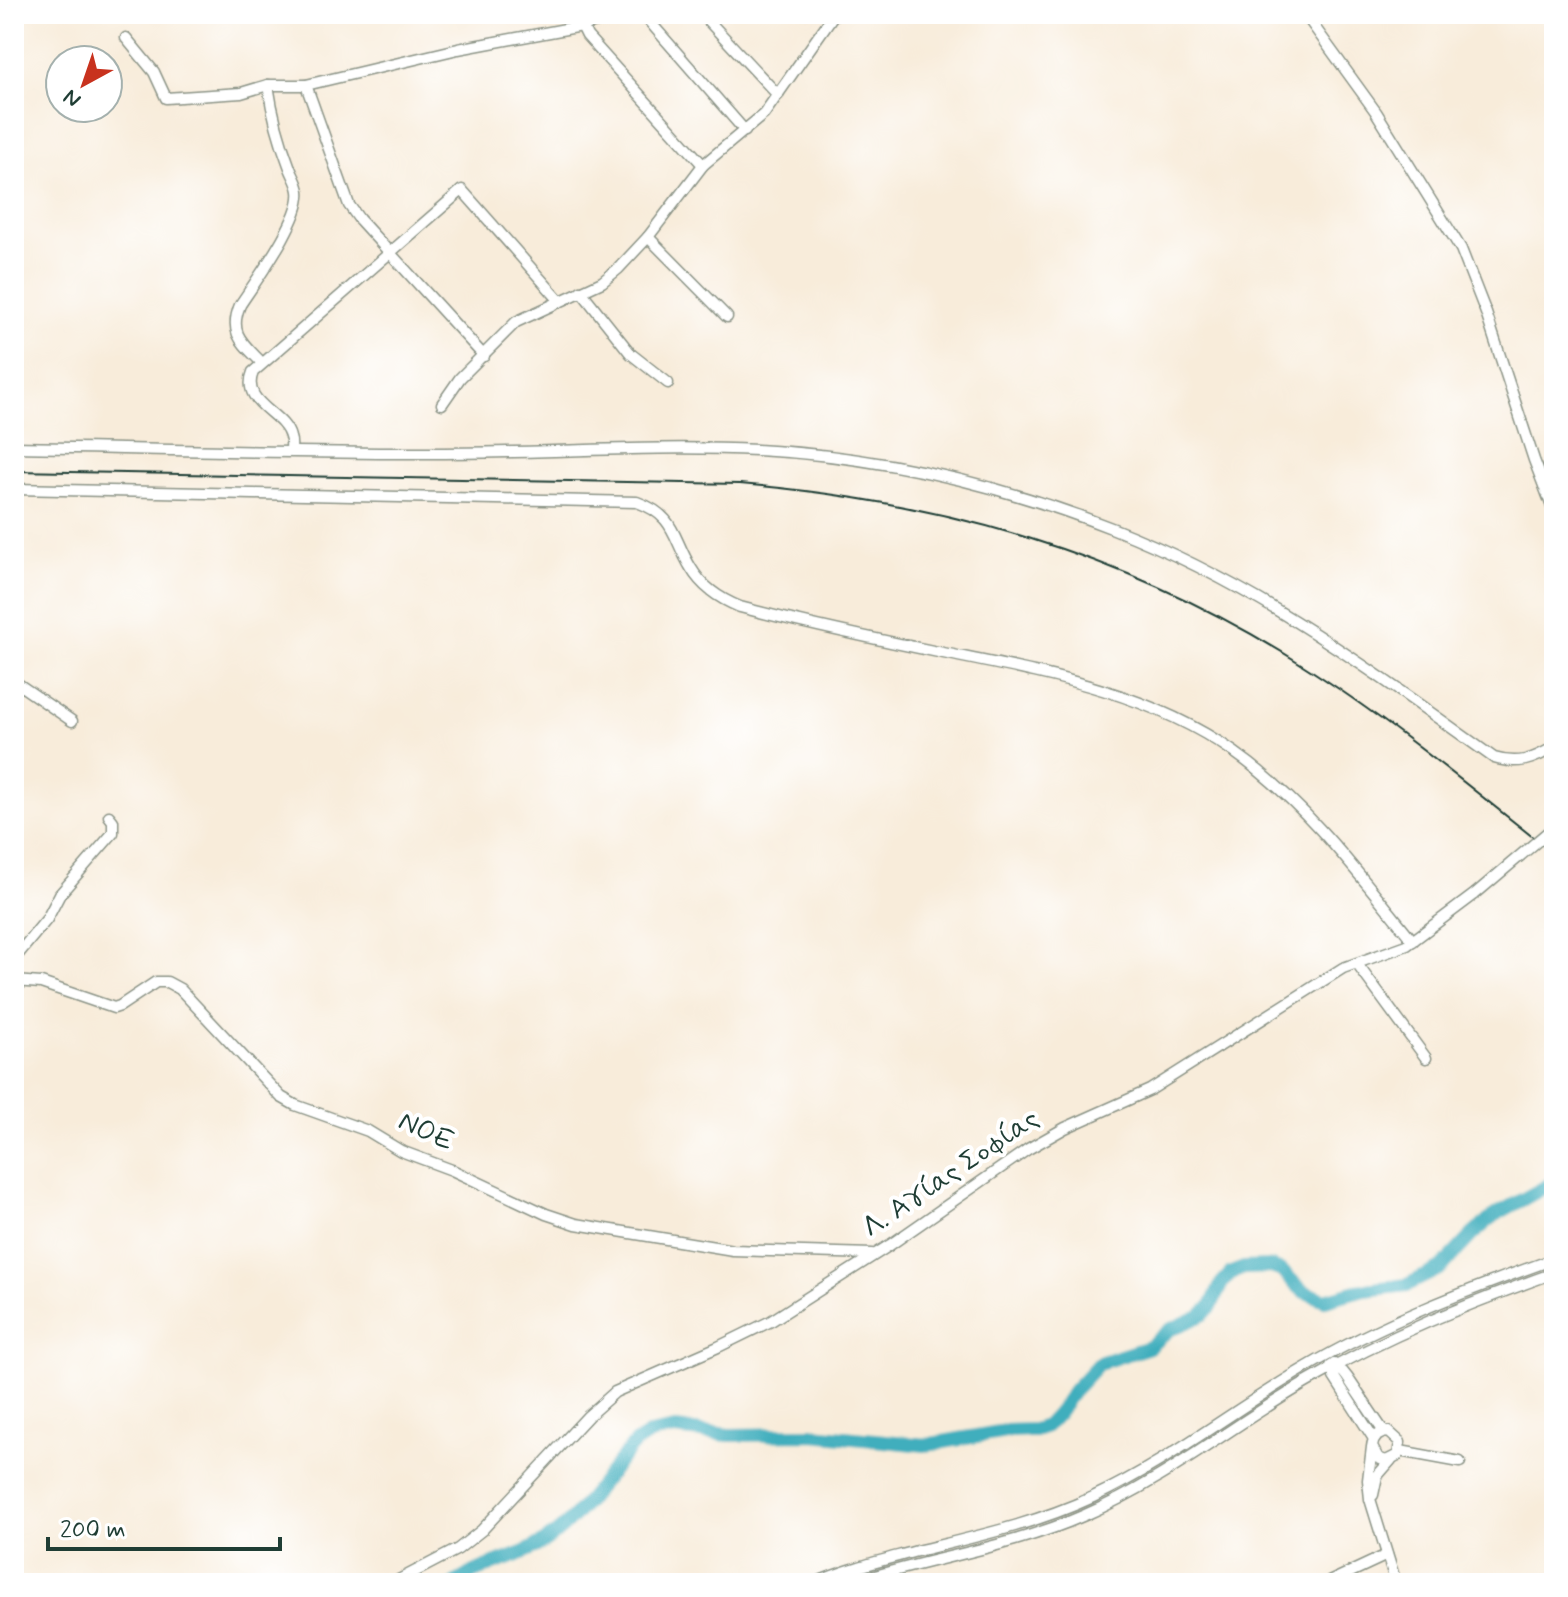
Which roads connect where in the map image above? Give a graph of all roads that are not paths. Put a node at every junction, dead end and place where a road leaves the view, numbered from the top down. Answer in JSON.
{"nodes":[{"id":1,"x":625,"y":14,"type":"edge"},
{"id":2,"x":643,"y":14,"type":"edge"},
{"id":3,"x":702,"y":14,"type":"edge"},
{"id":4,"x":834,"y":14,"type":"edge"},
{"id":5,"x":1305,"y":14,"type":"edge"},
{"id":6,"x":582,"y":26,"type":"junction"},
{"id":7,"x":126,"y":38,"type":"dead end"},
{"id":8,"x":268,"y":85,"type":"junction"},
{"id":9,"x":306,"y":85,"type":"junction"},
{"id":10,"x":778,"y":95,"type":"junction"},
{"id":11,"x":745,"y":131,"type":"junction"},
{"id":12,"x":703,"y":165,"type":"junction"},
{"id":13,"x":648,"y":237,"type":"junction"},
{"id":14,"x":390,"y":254,"type":"junction"},
{"id":15,"x":581,"y":291,"type":"junction"},
{"id":16,"x":560,"y":301,"type":"junction"},
{"id":17,"x":727,"y":317,"type":"dead end"},
{"id":18,"x":484,"y":356,"type":"junction"},
{"id":19,"x":262,"y":363,"type":"junction"},
{"id":20,"x":668,"y":383,"type":"dead end"},
{"id":21,"x":442,"y":404,"type":"dead end"},
{"id":22,"x":14,"y":447,"type":"edge"},
{"id":23,"x":291,"y":451,"type":"junction"},
{"id":24,"x":14,"y":489,"type":"edge"},
{"id":25,"x":1554,"y":512,"type":"edge"},
{"id":26,"x":14,"y":681,"type":"edge"},
{"id":27,"x":72,"y":721,"type":"dead end"},
{"id":28,"x":1554,"y":747,"type":"edge"},
{"id":29,"x":109,"y":816,"type":"dead end"},
{"id":30,"x":1554,"y":827,"type":"edge"},
{"id":31,"x":1413,"y":941,"type":"junction"},
{"id":32,"x":14,"y":959,"type":"edge"},
{"id":33,"x":1357,"y":964,"type":"junction"},
{"id":34,"x":14,"y":981,"type":"edge"},
{"id":35,"x":1426,"y":1058,"type":"dead end"},
{"id":36,"x":874,"y":1254,"type":"junction"},
{"id":37,"x":1554,"y":1259,"type":"edge"},
{"id":38,"x":1554,"y":1273,"type":"edge"},
{"id":39,"x":1337,"y":1350,"type":"junction"},
{"id":40,"x":1361,"y":1353,"type":"junction"},
{"id":41,"x":1318,"y":1361,"type":"junction"},
{"id":42,"x":1334,"y":1367,"type":"junction"},
{"id":43,"x":1309,"y":1381,"type":"junction"},
{"id":44,"x":1348,"y":1389,"type":"junction"},
{"id":45,"x":1376,"y":1439,"type":"junction"},
{"id":46,"x":1400,"y":1451,"type":"junction"},
{"id":47,"x":1391,"y":1460,"type":"junction"},
{"id":48,"x":1460,"y":1462,"type":"dead end"},
{"id":49,"x":1373,"y":1509,"type":"junction"},
{"id":50,"x":1387,"y":1555,"type":"junction"},
{"id":51,"x":393,"y":1583,"type":"edge"},
{"id":52,"x":815,"y":1583,"type":"edge"},
{"id":53,"x":852,"y":1583,"type":"edge"},
{"id":54,"x":1327,"y":1583,"type":"edge"},
{"id":55,"x":1396,"y":1583,"type":"edge"}],
"edges":[{"from":1,"to":6,"type":"street"},
{"from":2,"to":11,"type":"street"},
{"from":3,"to":10,"type":"street"},
{"from":4,"to":10,"type":"street"},
{"from":5,"to":25,"type":"street"},
{"from":6,"to":9,"type":"street"},
{"from":6,"to":12,"type":"street"},
{"from":7,"to":8,"type":"street"},
{"from":8,"to":9,"type":"street"},
{"from":8,"to":19,"type":"street"},
{"from":9,"to":14,"type":"street"},
{"from":10,"to":11,"type":"street"},
{"from":11,"to":12,"type":"street"},
{"from":12,"to":13,"type":"street"},
{"from":13,"to":15,"type":"street"},
{"from":13,"to":17,"type":"street"},
{"from":14,"to":16,"type":"street"},
{"from":14,"to":18,"type":"street"},
{"from":14,"to":19,"type":"street"},
{"from":15,"to":16,"type":"street"},
{"from":15,"to":20,"type":"street"},
{"from":16,"to":18,"type":"street"},
{"from":18,"to":21,"type":"street"},
{"from":19,"to":23,"type":"street"},
{"from":22,"to":23,"type":"street"},
{"from":23,"to":28,"type":"street"},
{"from":24,"to":31,"type":"street"},
{"from":26,"to":27,"type":"street"},
{"from":29,"to":32,"type":"street"},
{"from":30,"to":31,"type":"street","name":"Λ. Αγίας Σοφίας","bridge":true},
{"from":31,"to":33,"type":"street","name":"Λ. Αγίας Σοφίας"},
{"from":33,"to":35,"type":"street"},
{"from":33,"to":36,"type":"street","name":"Λ. Αγίας Σοφίας"},
{"from":34,"to":36,"type":"street","name":"NOE"},
{"from":36,"to":51,"type":"street","name":"Λ. Αγίας Σοφίας"},
{"from":37,"to":39,"type":"street"},
{"from":38,"to":40,"type":"street"},
{"from":39,"to":41,"type":"street"},
{"from":39,"to":42,"type":"street"},
{"from":40,"to":42,"type":"street"},
{"from":40,"to":44,"type":"street"},
{"from":41,"to":42,"type":"street"},
{"from":41,"to":52,"type":"street"},
{"from":42,"to":43,"type":"street"},
{"from":42,"to":44,"type":"street"},
{"from":43,"to":44,"type":"street"},
{"from":43,"to":53,"type":"street"},
{"from":44,"to":45,"type":"street"},
{"from":45,"to":46,"type":"street"},
{"from":45,"to":47,"type":"street"},
{"from":45,"to":49,"type":"street"},
{"from":46,"to":47,"type":"street"},
{"from":46,"to":48,"type":"street"},
{"from":47,"to":49,"type":"street"},
{"from":49,"to":50,"type":"street"},
{"from":50,"to":54,"type":"street"},
{"from":50,"to":55,"type":"street"}]}
